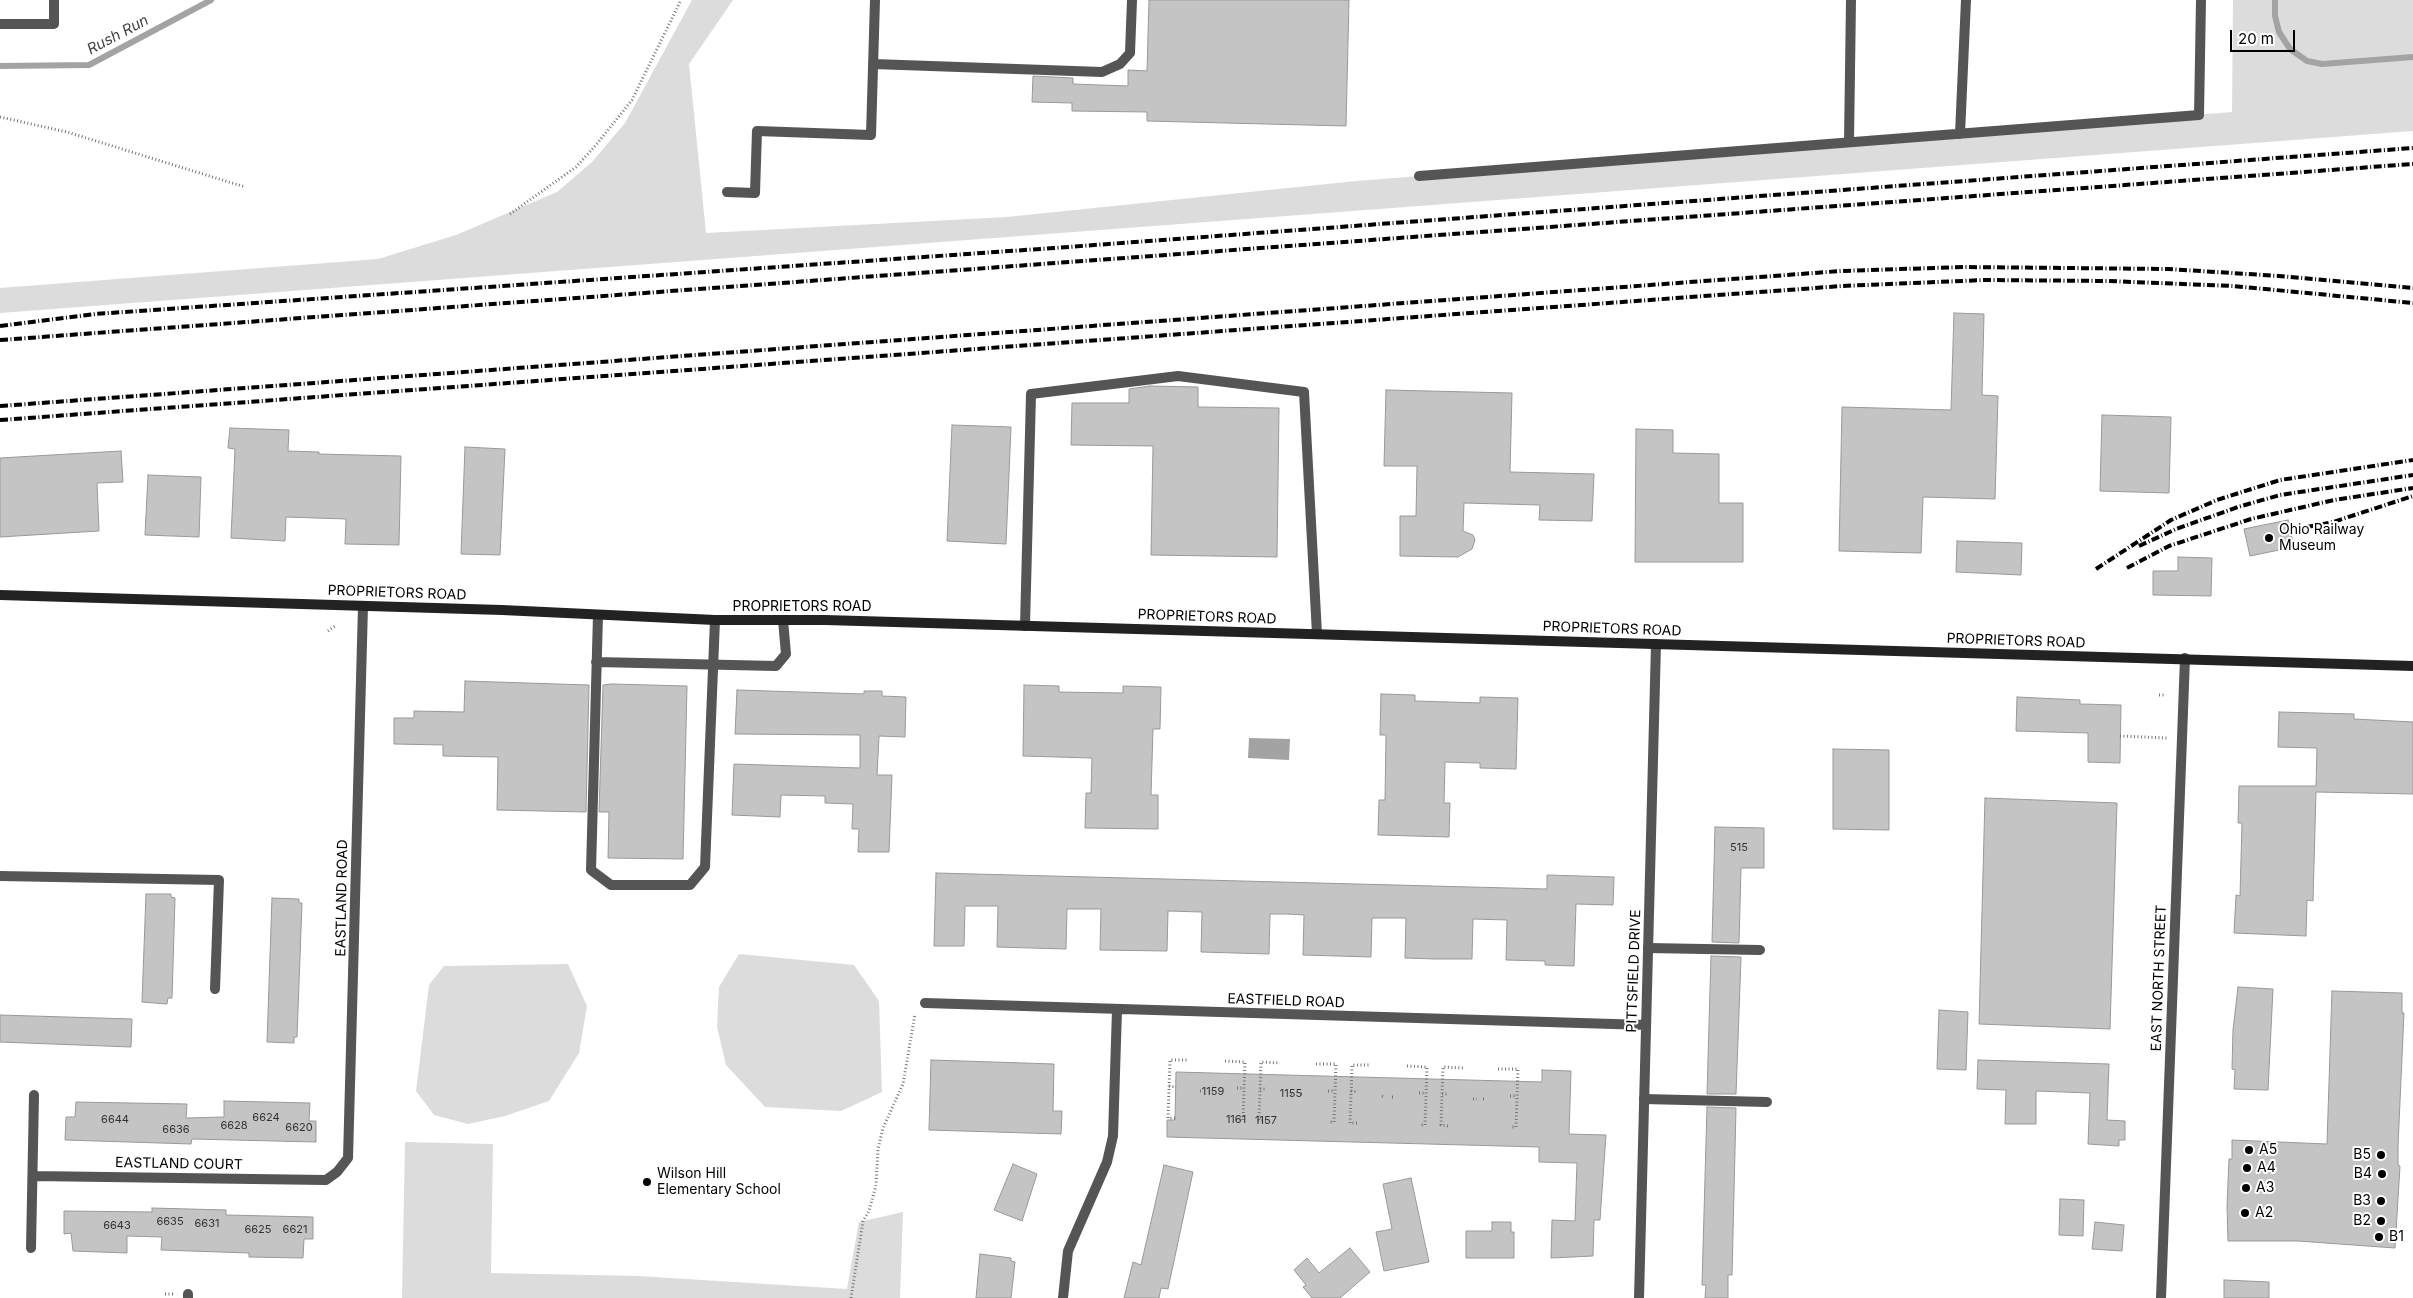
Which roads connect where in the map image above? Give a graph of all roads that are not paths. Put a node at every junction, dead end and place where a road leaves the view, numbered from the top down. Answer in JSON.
{"nodes":[{"id":1,"x":54,"y":0,"type":"edge"},
{"id":2,"x":875,"y":0,"type":"edge"},
{"id":3,"x":1132,"y":0,"type":"edge"},
{"id":4,"x":1851,"y":0,"type":"edge"},
{"id":5,"x":1966,"y":0,"type":"edge"},
{"id":6,"x":2201,"y":0,"type":"edge"},
{"id":7,"x":0,"y":24,"type":"edge"},
{"id":8,"x":873,"y":64,"type":"junction"},
{"id":9,"x":1960,"y":134,"type":"junction"},
{"id":10,"x":1849,"y":142,"type":"junction"},
{"id":11,"x":1419,"y":176,"type":"dead end"},
{"id":12,"x":727,"y":192,"type":"dead end"},
{"id":13,"x":0,"y":595,"type":"edge"},
{"id":14,"x":363,"y":606,"type":"junction"},
{"id":15,"x":598,"y":615,"type":"junction"},
{"id":16,"x":714,"y":620,"type":"junction"},
{"id":17,"x":783,"y":620,"type":"junction"},
{"id":18,"x":1025,"y":626,"type":"junction"},
{"id":19,"x":1317,"y":634,"type":"junction"},
{"id":20,"x":1656,"y":644,"type":"junction"},
{"id":21,"x":2185,"y":658,"type":"junction"},
{"id":22,"x":596,"y":662,"type":"junction"},
{"id":23,"x":713,"y":665,"type":"junction"},
{"id":24,"x":2413,"y":666,"type":"edge"},
{"id":25,"x":0,"y":876,"type":"edge"},
{"id":26,"x":1648,"y":948,"type":"junction"},
{"id":27,"x":1760,"y":950,"type":"dead end"},
{"id":28,"x":215,"y":989,"type":"dead end"},
{"id":29,"x":925,"y":1003,"type":"road end"},
{"id":30,"x":1117,"y":1010,"type":"junction"},
{"id":31,"x":1646,"y":1025,"type":"junction"},
{"id":32,"x":34,"y":1095,"type":"dead end"},
{"id":33,"x":1644,"y":1099,"type":"junction"},
{"id":34,"x":1767,"y":1102,"type":"dead end"},
{"id":35,"x":33,"y":1176,"type":"junction"},
{"id":36,"x":326,"y":1180,"type":"joint"},
{"id":37,"x":32,"y":1248,"type":"dead end"},
{"id":38,"x":1062,"y":1298,"type":"edge"},
{"id":39,"x":1639,"y":1298,"type":"edge"},
{"id":40,"x":2161,"y":1298,"type":"edge"}],
"edges":[{"from":1,"to":7,"type":"street"},
{"from":2,"to":8,"type":"street"},
{"from":3,"to":8,"type":"street"},
{"from":4,"to":10,"type":"street"},
{"from":5,"to":9,"type":"street"},
{"from":6,"to":9,"type":"street"},
{"from":8,"to":12,"type":"street"},
{"from":9,"to":10,"type":"street"},
{"from":10,"to":11,"type":"street"},
{"from":13,"to":14,"type":"street","name":"PROPRIETORS ROAD"},
{"from":14,"to":15,"type":"street","name":"PROPRIETORS ROAD"},
{"from":14,"to":36,"type":"street","name":"EASTLAND ROAD"},
{"from":15,"to":16,"type":"street","name":"PROPRIETORS ROAD"},
{"from":15,"to":22,"type":"street"},
{"from":16,"to":17,"type":"street","name":"PROPRIETORS ROAD"},
{"from":16,"to":23,"type":"street"},
{"from":17,"to":18,"type":"street","name":"PROPRIETORS ROAD"},
{"from":17,"to":23,"type":"street"},
{"from":18,"to":19,"type":"street","name":"PROPRIETORS ROAD"},
{"from":18,"to":19,"type":"street"},
{"from":19,"to":20,"type":"street","name":"PROPRIETORS ROAD"},
{"from":20,"to":21,"type":"street","name":"PROPRIETORS ROAD"},
{"from":20,"to":26,"type":"street","name":"PITTSFIELD DRIVE"},
{"from":21,"to":24,"type":"street","name":"PROPRIETORS ROAD"},
{"from":21,"to":40,"type":"street","name":"EAST NORTH STREET"},
{"from":22,"to":23,"type":"street"},
{"from":22,"to":23,"type":"street"},
{"from":25,"to":28,"type":"street"},
{"from":26,"to":27,"type":"street"},
{"from":26,"to":31,"type":"street","name":"PITTSFIELD DRIVE"},
{"from":29,"to":30,"type":"street","name":"EASTFIELD ROAD"},
{"from":30,"to":31,"type":"street","name":"EASTFIELD ROAD"},
{"from":30,"to":38,"type":"street"},
{"from":31,"to":33,"type":"street","name":"PITTSFIELD DRIVE"},
{"from":32,"to":35,"type":"street"},
{"from":33,"to":34,"type":"street"},
{"from":33,"to":39,"type":"street","name":"PITTSFIELD DRIVE"},
{"from":35,"to":36,"type":"street","name":"EASTLAND COURT"},
{"from":35,"to":37,"type":"street"}]}
